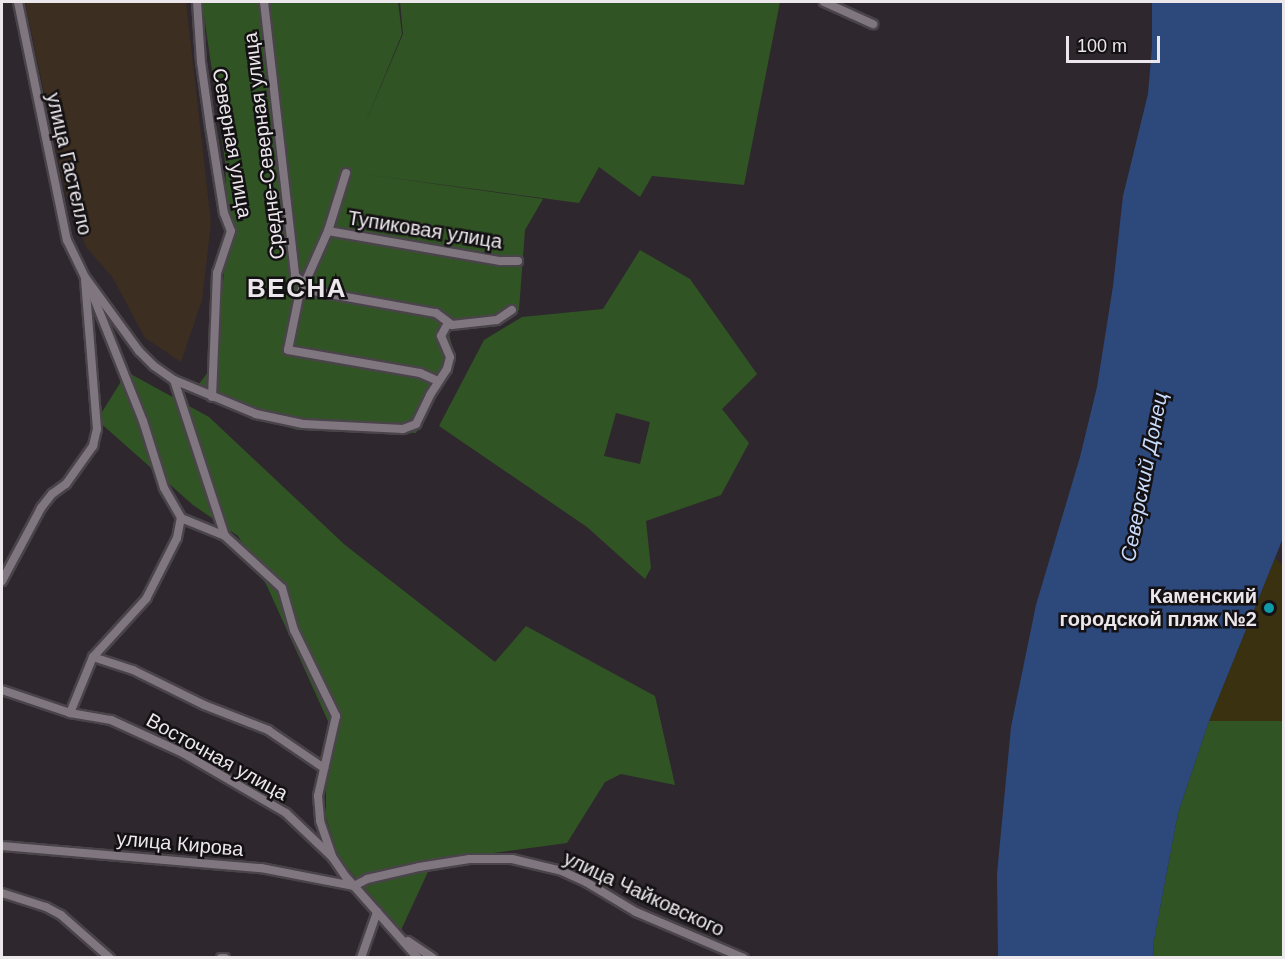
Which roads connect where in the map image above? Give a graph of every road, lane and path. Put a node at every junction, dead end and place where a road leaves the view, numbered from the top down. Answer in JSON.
{"nodes":[{"id":1,"x":18,"y":2,"type":"edge"},
{"id":2,"x":197,"y":2,"type":"edge"},
{"id":3,"x":264,"y":2,"type":"edge"},
{"id":4,"x":824,"y":2,"type":"edge"},
{"id":5,"x":873,"y":24,"type":"dead end"},
{"id":6,"x":346,"y":173,"type":"dead end"},
{"id":7,"x":328,"y":231,"type":"junction"},
{"id":8,"x":518,"y":261,"type":"dead end"},
{"id":9,"x":85,"y":277,"type":"junction"},
{"id":10,"x":303,"y":286,"type":"junction"},
{"id":11,"x":512,"y":310,"type":"dead end"},
{"id":12,"x":448,"y":323,"type":"junction"},
{"id":13,"x":174,"y":380,"type":"junction"},
{"id":14,"x":438,"y":381,"type":"junction"},
{"id":15,"x":212,"y":397,"type":"junction"},
{"id":16,"x":181,"y":518,"type":"junction"},
{"id":17,"x":225,"y":536,"type":"junction"},
{"id":18,"x":2,"y":581,"type":"edge"},
{"id":19,"x":93,"y":657,"type":"junction"},
{"id":20,"x":2,"y":690,"type":"edge"},
{"id":21,"x":70,"y":713,"type":"junction"},
{"id":22,"x":324,"y":768,"type":"junction"},
{"id":23,"x":2,"y":846,"type":"edge"},
{"id":24,"x":333,"y":858,"type":"junction"},
{"id":25,"x":354,"y":886,"type":"junction"},
{"id":26,"x":2,"y":893,"type":"edge"},
{"id":27,"x":377,"y":912,"type":"junction"},
{"id":28,"x":399,"y":935,"type":"junction"},
{"id":29,"x":111,"y":957,"type":"edge"},
{"id":30,"x":361,"y":957,"type":"edge"},
{"id":31,"x":418,"y":957,"type":"edge"},
{"id":32,"x":433,"y":957,"type":"edge"},
{"id":33,"x":744,"y":957,"type":"edge"}],
"edges":[{"from":1,"to":9,"type":"street","name":"улица Гастелло"},
{"from":2,"to":15,"type":"street","name":"Северная улица"},
{"from":3,"to":10,"type":"street","name":"Средне-Северная улица"},
{"from":4,"to":5,"type":"street"},
{"from":6,"to":7,"type":"street"},
{"from":7,"to":8,"type":"street","name":"Тупиковая улица"},
{"from":7,"to":10,"type":"street"},
{"from":9,"to":13,"type":"street","name":"улица Гастелло"},
{"from":9,"to":16,"type":"street"},
{"from":9,"to":18,"type":"street"},
{"from":10,"to":12,"type":"street"},
{"from":10,"to":14,"type":"street"},
{"from":11,"to":12,"type":"street"},
{"from":12,"to":14,"type":"street"},
{"from":13,"to":15,"type":"street"},
{"from":13,"to":17,"type":"street"},
{"from":14,"to":15,"type":"street"},
{"from":16,"to":17,"type":"street"},
{"from":16,"to":19,"type":"street"},
{"from":17,"to":22,"type":"street"},
{"from":19,"to":21,"type":"street"},
{"from":19,"to":22,"type":"street","name":"Восточная улица"},
{"from":20,"to":21,"type":"street","name":"Восточная улица"},
{"from":21,"to":24,"type":"street","name":"Восточная улица"},
{"from":22,"to":24,"type":"street"},
{"from":23,"to":25,"type":"street","name":"улица Кирова"},
{"from":24,"to":25,"type":"street"},
{"from":25,"to":27,"type":"street"},
{"from":25,"to":33,"type":"street","name":"улица Чайковского"},
{"from":26,"to":29,"type":"street"},
{"from":27,"to":28,"type":"street"},
{"from":27,"to":30,"type":"street"},
{"from":28,"to":31,"type":"street"},
{"from":28,"to":32,"type":"street"}]}
